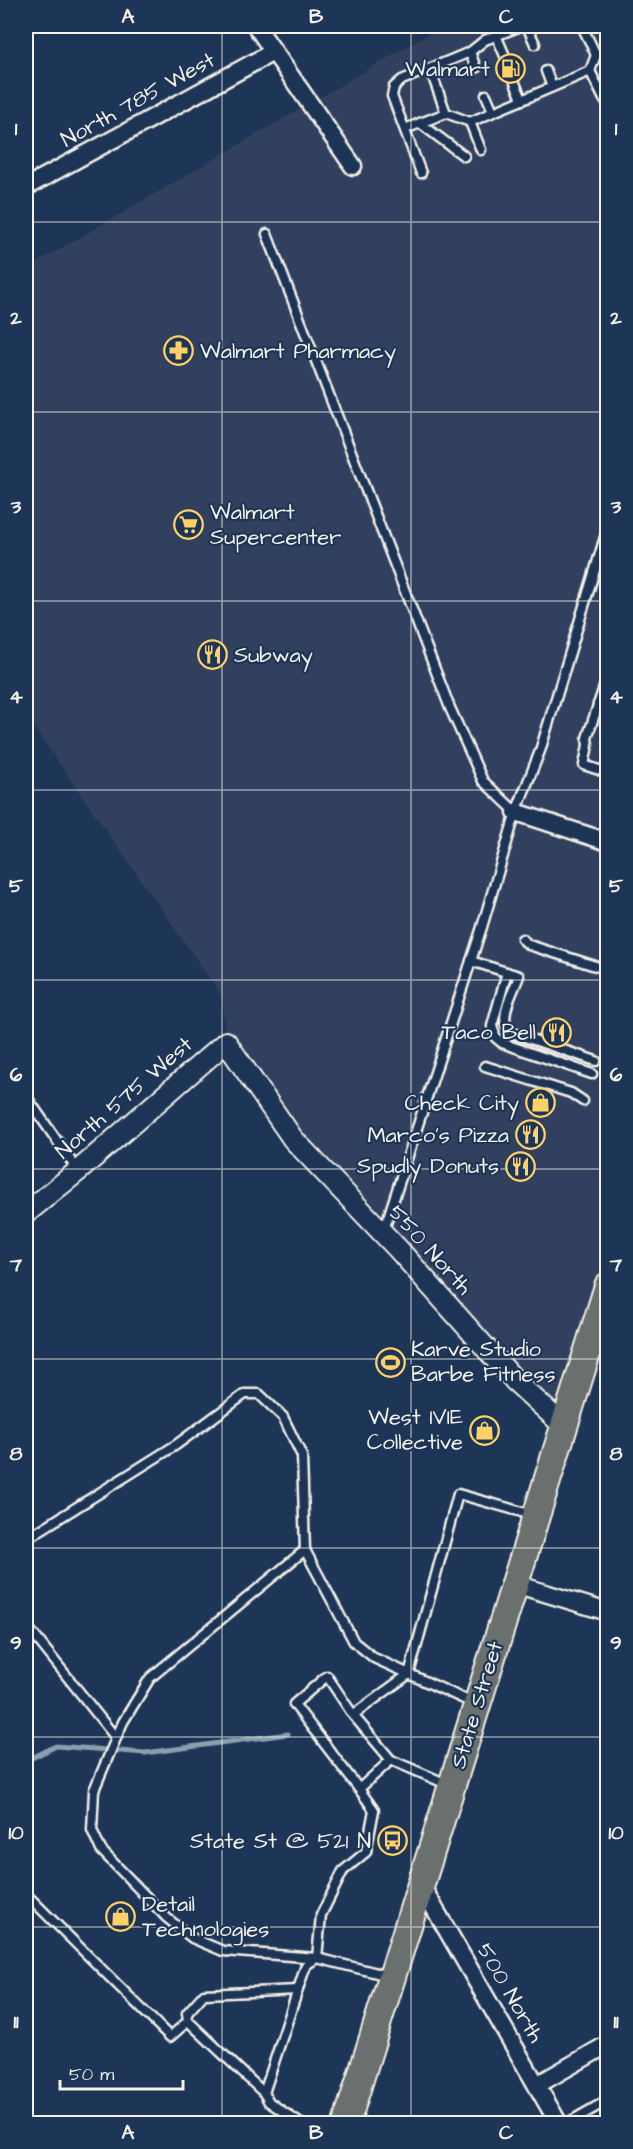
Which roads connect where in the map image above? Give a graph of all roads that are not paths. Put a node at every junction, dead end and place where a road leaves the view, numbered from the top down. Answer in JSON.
{"nodes":[{"id":1,"x":256,"y":26,"type":"edge"},
{"id":2,"x":521,"y":26,"type":"edge"},
{"id":3,"x":527,"y":26,"type":"edge"},
{"id":4,"x":582,"y":26,"type":"edge"},
{"id":5,"x":496,"y":35,"type":"junction"},
{"id":6,"x":535,"y":44,"type":"dead end"},
{"id":7,"x":608,"y":50,"type":"edge"},
{"id":8,"x":273,"y":52,"type":"junction"},
{"id":9,"x":470,"y":52,"type":"junction"},
{"id":10,"x":596,"y":55,"type":"junction"},
{"id":11,"x":505,"y":56,"type":"dead end"},
{"id":12,"x":476,"y":68,"type":"dead end"},
{"id":13,"x":430,"y":69,"type":"junction"},
{"id":14,"x":546,"y":71,"type":"dead end"},
{"id":15,"x":590,"y":71,"type":"junction"},
{"id":16,"x":515,"y":83,"type":"dead end"},
{"id":17,"x":552,"y":87,"type":"junction"},
{"id":18,"x":486,"y":94,"type":"dead end"},
{"id":19,"x":522,"y":99,"type":"junction"},
{"id":20,"x":604,"y":99,"type":"dead end"},
{"id":21,"x":493,"y":111,"type":"junction"},
{"id":22,"x":446,"y":113,"type":"junction"},
{"id":23,"x":470,"y":122,"type":"junction"},
{"id":24,"x":420,"y":123,"type":"junction"},
{"id":25,"x":405,"y":129,"type":"junction"},
{"id":26,"x":481,"y":150,"type":"dead end"},
{"id":27,"x":464,"y":156,"type":"dead end"},
{"id":28,"x":353,"y":166,"type":"dead end"},
{"id":29,"x":421,"y":173,"type":"dead end"},
{"id":30,"x":26,"y":187,"type":"edge"},
{"id":31,"x":267,"y":234,"type":"dead end"},
{"id":32,"x":608,"y":527,"type":"edge"},
{"id":33,"x":604,"y":687,"type":"dead end"},
{"id":34,"x":598,"y":704,"type":"junction"},
{"id":35,"x":608,"y":707,"type":"edge"},
{"id":36,"x":608,"y":773,"type":"edge"},
{"id":37,"x":516,"y":812,"type":"junction"},
{"id":38,"x":608,"y":842,"type":"edge"},
{"id":39,"x":522,"y":939,"type":"dead end"},
{"id":40,"x":471,"y":961,"type":"junction"},
{"id":41,"x":608,"y":970,"type":"edge"},
{"id":42,"x":507,"y":972,"type":"junction"},
{"id":43,"x":226,"y":1042,"type":"joint"},
{"id":44,"x":596,"y":1061,"type":"dead end"},
{"id":45,"x":485,"y":1066,"type":"dead end"},
{"id":46,"x":592,"y":1074,"type":"dead end"},
{"id":47,"x":26,"y":1096,"type":"edge"},
{"id":48,"x":583,"y":1101,"type":"dead end"},
{"id":49,"x":78,"y":1171,"type":"junction"},
{"id":50,"x":26,"y":1213,"type":"edge"},
{"id":51,"x":383,"y":1233,"type":"junction"},
{"id":52,"x":608,"y":1286,"type":"edge"},
{"id":53,"x":564,"y":1426,"type":"junction"},
{"id":54,"x":536,"y":1516,"type":"junction"},
{"id":55,"x":26,"y":1539,"type":"edge"},
{"id":56,"x":306,"y":1550,"type":"junction"},
{"id":57,"x":515,"y":1584,"type":"junction"},
{"id":58,"x":608,"y":1612,"type":"edge"},
{"id":59,"x":26,"y":1625,"type":"edge"},
{"id":60,"x":409,"y":1674,"type":"junction"},
{"id":61,"x":477,"y":1704,"type":"junction"},
{"id":62,"x":353,"y":1715,"type":"junction"},
{"id":63,"x":116,"y":1738,"type":"junction"},
{"id":64,"x":391,"y":1760,"type":"junction"},
{"id":65,"x":452,"y":1786,"type":"junction"},
{"id":66,"x":359,"y":1789,"type":"junction"},
{"id":67,"x":422,"y":1885,"type":"junction"},
{"id":68,"x":26,"y":1894,"type":"edge"},
{"id":69,"x":317,"y":1958,"type":"junction"},
{"id":70,"x":392,"y":1976,"type":"junction"},
{"id":71,"x":298,"y":1989,"type":"junction"},
{"id":72,"x":188,"y":2021,"type":"junction"},
{"id":73,"x":608,"y":2044,"type":"edge"},
{"id":74,"x":537,"y":2085,"type":"junction"},
{"id":75,"x":264,"y":2093,"type":"junction"},
{"id":76,"x":608,"y":2100,"type":"edge"},
{"id":77,"x":301,"y":2124,"type":"edge"},
{"id":78,"x":346,"y":2124,"type":"edge"},
{"id":79,"x":559,"y":2124,"type":"edge"},
{"id":80,"x":566,"y":2124,"type":"edge"}],
"edges":[{"from":1,"to":8,"type":"street"},
{"from":2,"to":5,"type":"lane"},
{"from":3,"to":6,"type":"lane"},
{"from":4,"to":10,"type":"lane"},
{"from":5,"to":9,"type":"lane"},
{"from":5,"to":11,"type":"lane"},
{"from":7,"to":10,"type":"lane"},
{"from":8,"to":28,"type":"street"},
{"from":8,"to":30,"type":"street","name":"North 785 West"},
{"from":9,"to":12,"type":"lane"},
{"from":9,"to":13,"type":"lane"},
{"from":10,"to":15,"type":"lane"},
{"from":13,"to":22,"type":"lane"},
{"from":13,"to":25,"type":"lane"},
{"from":14,"to":17,"type":"lane"},
{"from":15,"to":17,"type":"lane"},
{"from":15,"to":20,"type":"lane"},
{"from":16,"to":19,"type":"lane"},
{"from":17,"to":19,"type":"lane"},
{"from":18,"to":21,"type":"lane"},
{"from":19,"to":21,"type":"lane"},
{"from":21,"to":23,"type":"lane"},
{"from":22,"to":23,"type":"lane"},
{"from":22,"to":24,"type":"lane"},
{"from":23,"to":26,"type":"lane"},
{"from":24,"to":25,"type":"lane"},
{"from":24,"to":27,"type":"lane"},
{"from":25,"to":29,"type":"lane"},
{"from":31,"to":37,"type":"lane"},
{"from":32,"to":37,"type":"lane"},
{"from":33,"to":34,"type":"lane"},
{"from":34,"to":35,"type":"lane"},
{"from":34,"to":36,"type":"lane"},
{"from":37,"to":38,"type":"street"},
{"from":37,"to":40,"type":"lane"},
{"from":39,"to":41,"type":"lane"},
{"from":40,"to":42,"type":"lane"},
{"from":40,"to":51,"type":"lane"},
{"from":42,"to":44,"type":"lane"},
{"from":42,"to":46,"type":"lane"},
{"from":43,"to":49,"type":"street","name":"North 575 West"},
{"from":43,"to":51,"type":"street","name":"550 North"},
{"from":45,"to":48,"type":"lane"},
{"from":47,"to":49,"type":"lane"},
{"from":49,"to":50,"type":"street","name":"North 575 West"},
{"from":51,"to":53,"type":"street","name":"550 North"},
{"from":52,"to":53,"type":"main road","name":"State Street"},
{"from":53,"to":54,"type":"main road","name":"State Street"},
{"from":54,"to":57,"type":"main road","name":"State Street"},
{"from":54,"to":60,"type":"lane"},
{"from":55,"to":56,"type":"lane"},
{"from":56,"to":60,"type":"lane"},
{"from":56,"to":63,"type":"lane"},
{"from":57,"to":58,"type":"street"},
{"from":57,"to":61,"type":"main road","name":"State Street"},
{"from":59,"to":63,"type":"lane"},
{"from":60,"to":61,"type":"lane"},
{"from":60,"to":62,"type":"lane"},
{"from":61,"to":65,"type":"main road","name":"State Street"},
{"from":62,"to":64,"type":"lane"},
{"from":62,"to":66,"type":"lane"},
{"from":63,"to":69,"type":"lane"},
{"from":64,"to":65,"type":"lane"},
{"from":64,"to":66,"type":"lane"},
{"from":65,"to":67,"type":"main road","name":"State Street"},
{"from":66,"to":69,"type":"lane"},
{"from":67,"to":70,"type":"main road","name":"State Street"},
{"from":67,"to":74,"type":"street","name":"500 North"},
{"from":68,"to":72,"type":"lane"},
{"from":69,"to":70,"type":"lane"},
{"from":69,"to":71,"type":"lane"},
{"from":70,"to":78,"type":"main road","name":"State Street"},
{"from":71,"to":72,"type":"lane"},
{"from":71,"to":75,"type":"lane"},
{"from":72,"to":75,"type":"lane"},
{"from":73,"to":74,"type":"street"},
{"from":74,"to":79,"type":"street","name":"500 North"},
{"from":75,"to":77,"type":"lane"},
{"from":76,"to":80,"type":"lane"}]}
